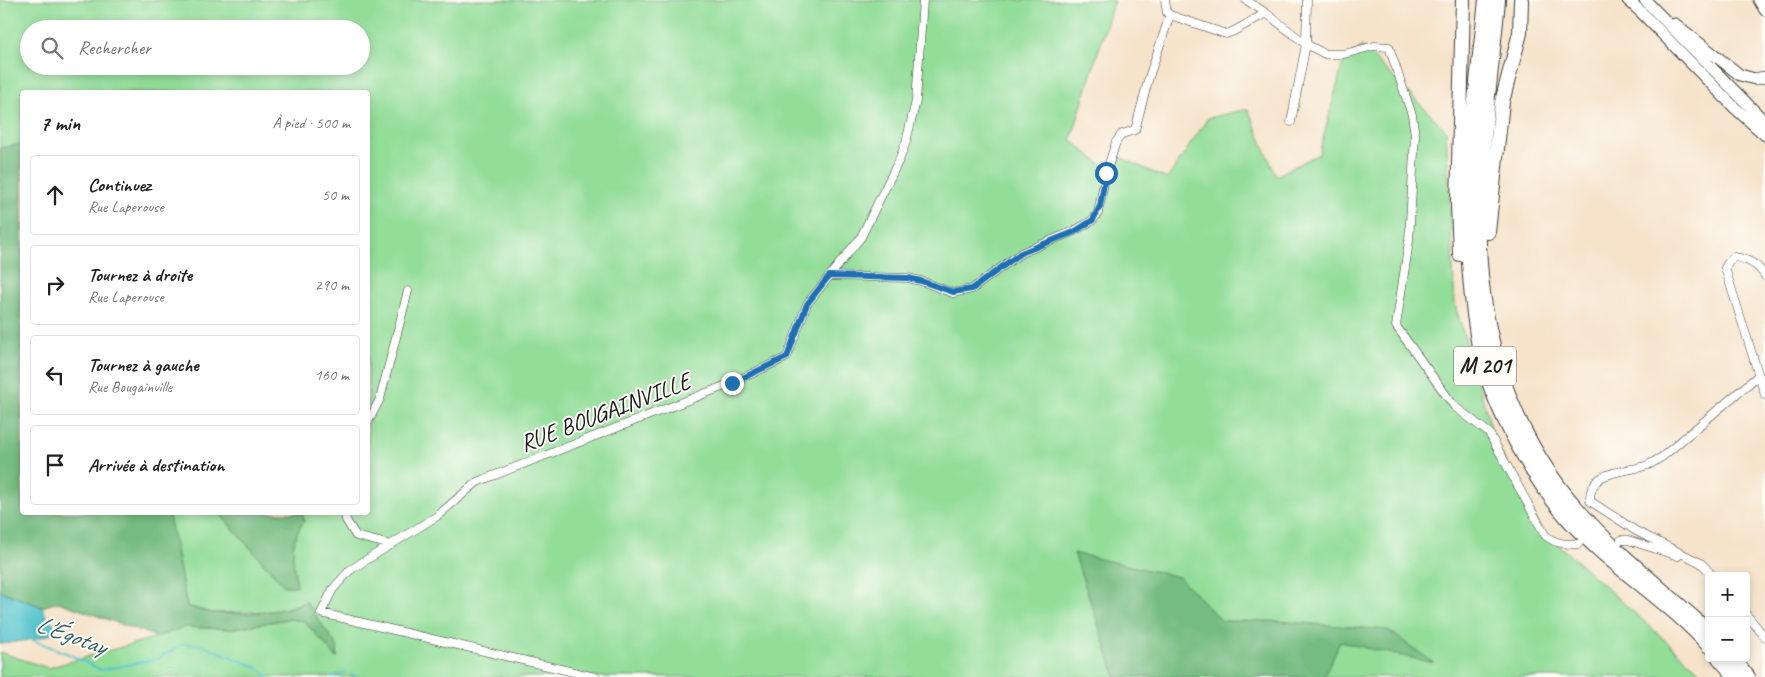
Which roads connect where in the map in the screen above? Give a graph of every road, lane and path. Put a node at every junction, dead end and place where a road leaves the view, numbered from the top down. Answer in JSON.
{"nodes":[{"id":1,"x":923,"y":0,"type":"edge"},
{"id":2,"x":1165,"y":0,"type":"edge"},
{"id":3,"x":1246,"y":0,"type":"edge"},
{"id":4,"x":1307,"y":0,"type":"edge"},
{"id":5,"x":1463,"y":0,"type":"edge"},
{"id":6,"x":1521,"y":0,"type":"edge"},
{"id":7,"x":1628,"y":0,"type":"edge"},
{"id":8,"x":1760,"y":0,"type":"edge"},
{"id":9,"x":1492,"y":1,"type":"edge"},
{"id":10,"x":1648,"y":3,"type":"edge"},
{"id":11,"x":1765,"y":10,"type":"edge"},
{"id":12,"x":1266,"y":13,"type":"junction"},
{"id":13,"x":1170,"y":15,"type":"junction"},
{"id":14,"x":1306,"y":44,"type":"junction"},
{"id":15,"x":1765,"y":78,"type":"edge"},
{"id":16,"x":1291,"y":122,"type":"dead end"},
{"id":17,"x":1765,"y":122,"type":"edge"},
{"id":18,"x":1765,"y":135,"type":"edge"},
{"id":19,"x":829,"y":276,"type":"junction"},
{"id":20,"x":1765,"y":276,"type":"edge"},
{"id":21,"x":408,"y":291,"type":"dead end"},
{"id":22,"x":1477,"y":337,"type":"junction"},
{"id":23,"x":1759,"y":375,"type":"junction"},
{"id":24,"x":1504,"y":384,"type":"junction"},
{"id":25,"x":1765,"y":395,"type":"edge"},
{"id":26,"x":370,"y":418,"type":"edge"},
{"id":27,"x":345,"y":515,"type":"edge"},
{"id":28,"x":1621,"y":540,"type":"dead end"},
{"id":29,"x":391,"y":544,"type":"junction"},
{"id":30,"x":1578,"y":544,"type":"dead end"},
{"id":31,"x":1701,"y":563,"type":"junction"},
{"id":32,"x":1709,"y":572,"type":"edge"},
{"id":33,"x":1748,"y":617,"type":"edge"},
{"id":34,"x":1705,"y":628,"type":"edge"},
{"id":35,"x":1765,"y":637,"type":"edge"},
{"id":36,"x":1705,"y":642,"type":"edge"},
{"id":37,"x":1723,"y":662,"type":"edge"},
{"id":38,"x":1736,"y":662,"type":"edge"},
{"id":39,"x":595,"y":677,"type":"edge"},
{"id":40,"x":1736,"y":677,"type":"edge"},
{"id":41,"x":1748,"y":677,"type":"edge"}],
"edges":[{"from":1,"to":19,"type":"street","name":"RUE BOUGAINVILLE"},
{"from":2,"to":13,"type":"street"},
{"from":3,"to":12,"type":"street"},
{"from":4,"to":14,"type":"street"},
{"from":5,"to":22,"type":"highway"},
{"from":6,"to":24,"type":"highway"},
{"from":7,"to":18,"type":"main road"},
{"from":8,"to":11,"type":"main road"},
{"from":9,"to":22,"type":"highway","number":"M 201"},
{"from":9,"to":24,"type":"highway","number":"M 201"},
{"from":10,"to":15,"type":"main road"},
{"from":10,"to":17,"type":"main road"},
{"from":12,"to":13,"type":"street"},
{"from":12,"to":14,"type":"street"},
{"from":13,"to":19,"type":"street"},
{"from":14,"to":16,"type":"street"},
{"from":14,"to":30,"type":"street"},
{"from":19,"to":29,"type":"street","name":"RUE BOUGAINVILLE"},
{"from":20,"to":23,"type":"street"},
{"from":21,"to":26,"type":"street"},
{"from":22,"to":36,"type":"highway","number":"M 201"},
{"from":23,"to":25,"type":"street"},
{"from":23,"to":31,"type":"street"},
{"from":24,"to":34,"type":"highway","number":"M 201"},
{"from":27,"to":29,"type":"street"},
{"from":28,"to":31,"type":"street"},
{"from":29,"to":39,"type":"street","name":"RUE BOUGAINVILLE"},
{"from":31,"to":32,"type":"street"},
{"from":33,"to":35,"type":"street"},
{"from":37,"to":40,"type":"highway"},
{"from":38,"to":41,"type":"highway"}]}
